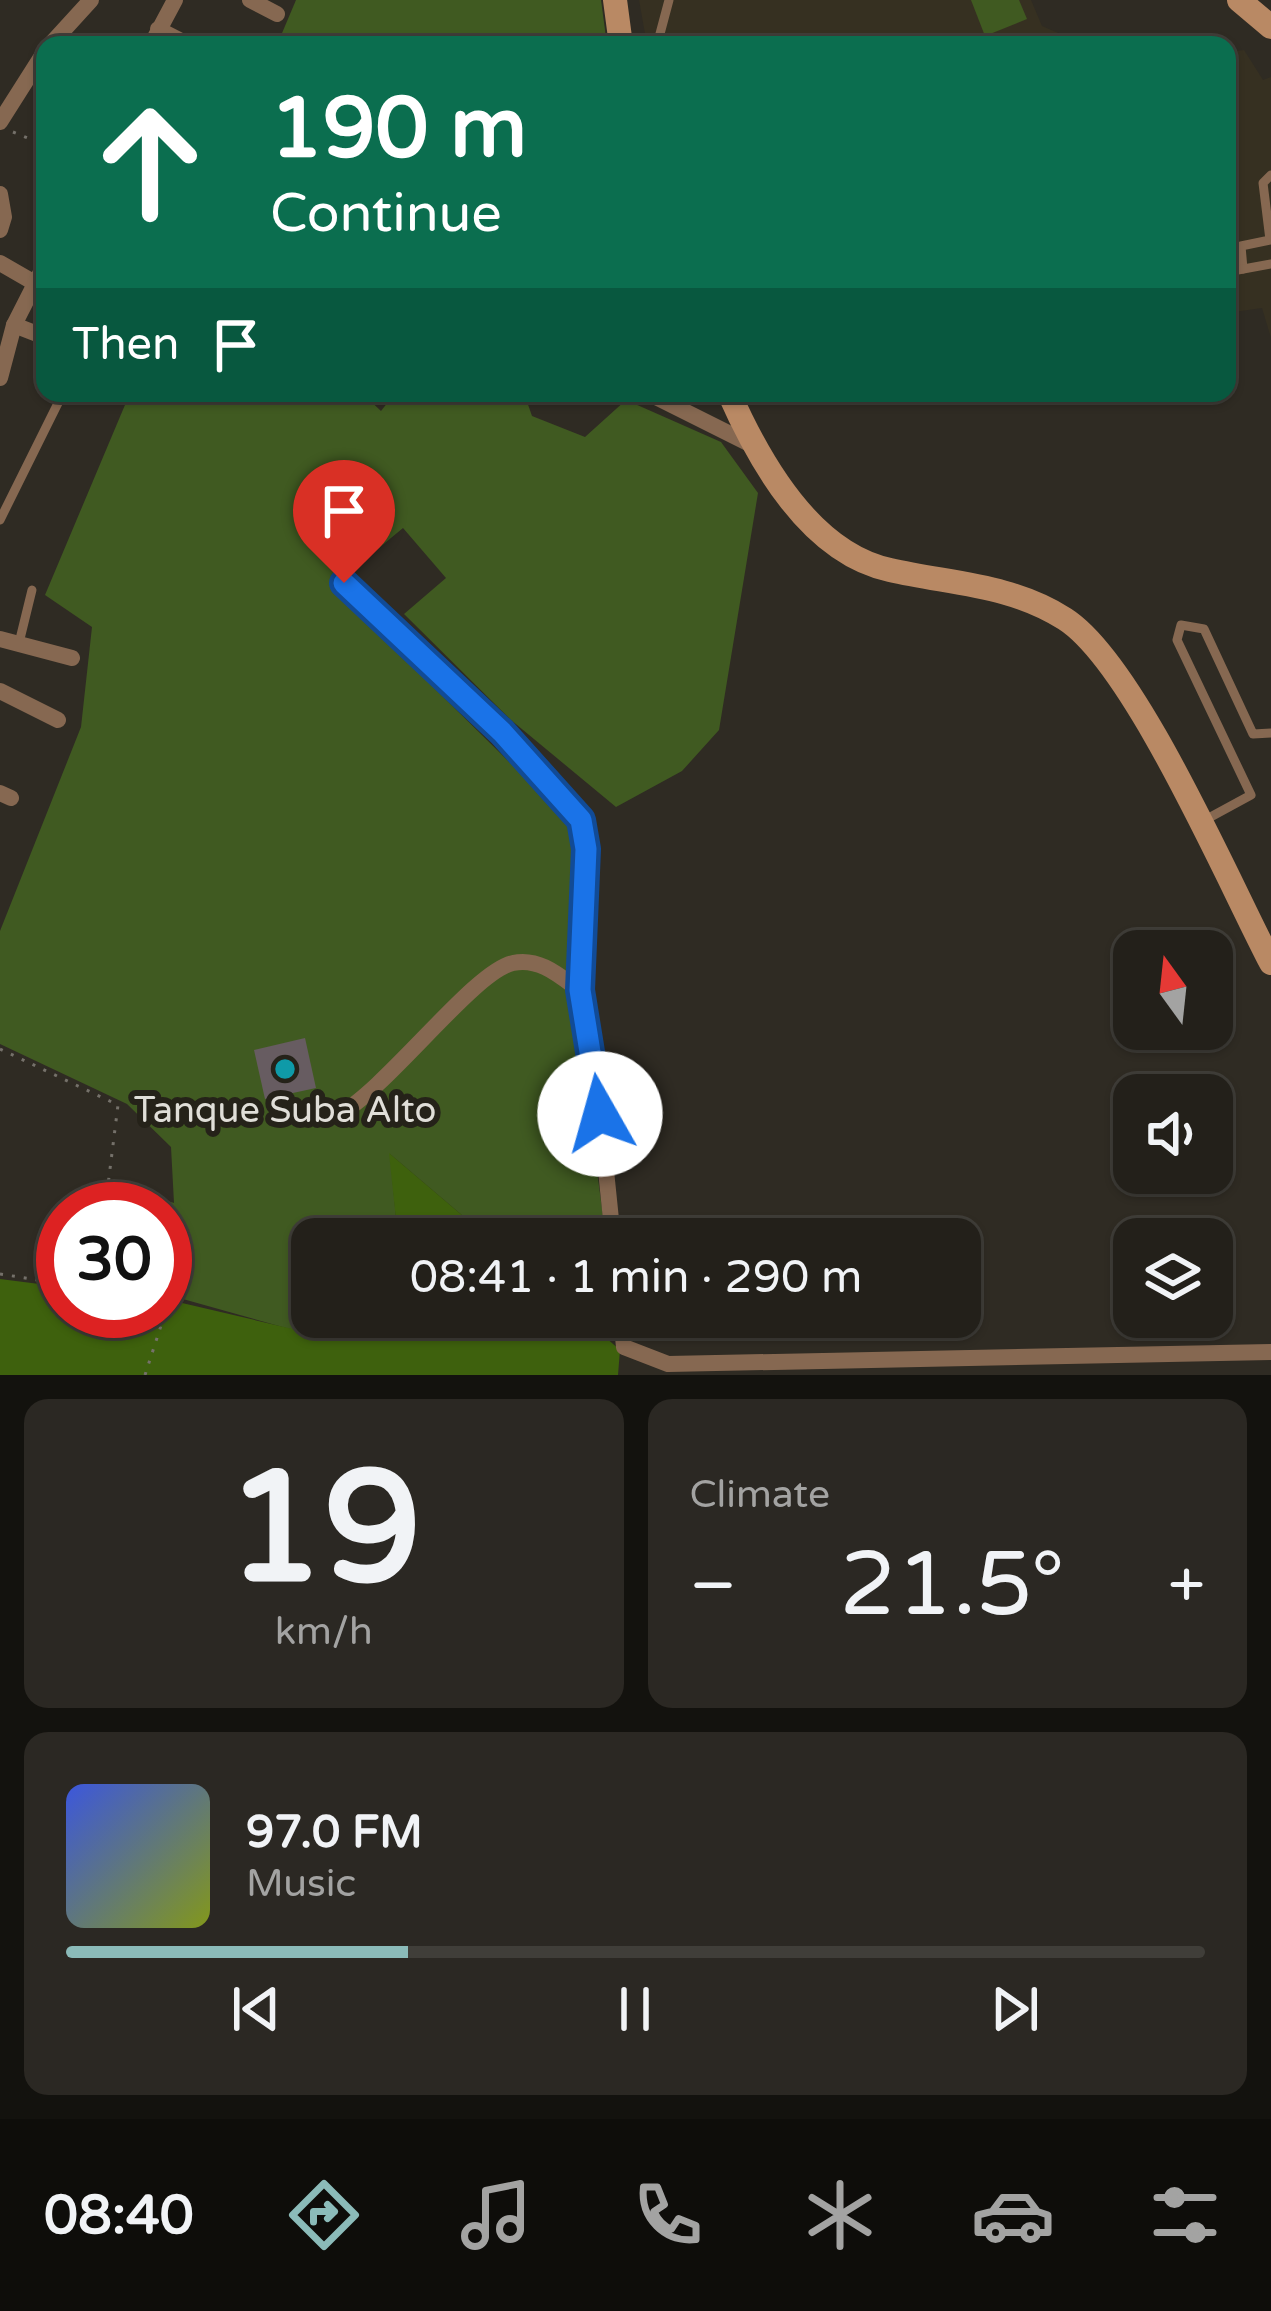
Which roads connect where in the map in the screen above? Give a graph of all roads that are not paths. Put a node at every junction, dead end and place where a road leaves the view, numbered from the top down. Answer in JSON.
{"nodes":[{"id":1,"x":91,"y":0,"type":"edge"},
{"id":2,"x":175,"y":0,"type":"edge"},
{"id":3,"x":250,"y":0,"type":"edge"},
{"id":4,"x":615,"y":0,"type":"edge"},
{"id":5,"x":669,"y":0,"type":"edge"},
{"id":6,"x":1239,"y":0,"type":"edge"},
{"id":7,"x":277,"y":14,"type":"dead end"},
{"id":8,"x":1271,"y":27,"type":"edge"},
{"id":9,"x":59,"y":36,"type":"edge"},
{"id":10,"x":156,"y":36,"type":"edge"},
{"id":11,"x":620,"y":36,"type":"edge"},
{"id":12,"x":659,"y":36,"type":"edge"},
{"id":13,"x":36,"y":67,"type":"edge"},
{"id":14,"x":0,"y":124,"type":"edge"},
{"id":15,"x":1271,"y":175,"type":"edge"},
{"id":16,"x":0,"y":194,"type":"edge"},
{"id":17,"x":0,"y":230,"type":"edge"},
{"id":18,"x":0,"y":263,"type":"edge"},
{"id":19,"x":1271,"y":264,"type":"edge"},
{"id":20,"x":1243,"y":269,"type":"junction"},
{"id":21,"x":1236,"y":270,"type":"edge"},
{"id":22,"x":36,"y":278,"type":"edge"},
{"id":23,"x":33,"y":282,"type":"junction"},
{"id":24,"x":14,"y":325,"type":"junction"},
{"id":25,"x":36,"y":334,"type":"edge"},
{"id":26,"x":0,"y":378,"type":"edge"},
{"id":27,"x":59,"y":402,"type":"edge"},
{"id":28,"x":666,"y":402,"type":"edge"},
{"id":29,"x":733,"y":402,"type":"edge"},
{"id":30,"x":752,"y":445,"type":"junction"},
{"id":31,"x":0,"y":520,"type":"edge"},
{"id":32,"x":344,"y":583,"type":"dead end"},
{"id":33,"x":32,"y":590,"type":"dead end"},
{"id":34,"x":1215,"y":619,"type":"dead end"},
{"id":35,"x":1204,"y":629,"type":"junction"},
{"id":36,"x":0,"y":639,"type":"edge"},
{"id":37,"x":19,"y":643,"type":"junction"},
{"id":38,"x":72,"y":658,"type":"dead end"},
{"id":39,"x":0,"y":691,"type":"edge"},
{"id":40,"x":58,"y":720,"type":"dead end"},
{"id":41,"x":1271,"y":733,"type":"edge"},
{"id":42,"x":1202,"y":822,"type":"junction"},
{"id":43,"x":1271,"y":963,"type":"edge"},
{"id":44,"x":580,"y":990,"type":"junction"},
{"id":45,"x":337,"y":1116,"type":"dead end"},
{"id":46,"x":611,"y":1218,"type":"edge"},
{"id":47,"x":623,"y":1338,"type":"edge"},
{"id":48,"x":1271,"y":1352,"type":"edge"}],
"edges":[{"from":1,"to":9,"type":"street"},
{"from":2,"to":10,"type":"street"},
{"from":3,"to":7,"type":"street"},
{"from":4,"to":11,"type":"street"},
{"from":5,"to":12,"type":"lane"},
{"from":6,"to":8,"type":"street"},
{"from":13,"to":14,"type":"street"},
{"from":15,"to":20,"type":"lane"},
{"from":16,"to":17,"type":"street"},
{"from":18,"to":23,"type":"street"},
{"from":19,"to":20,"type":"lane"},
{"from":20,"to":21,"type":"lane"},
{"from":22,"to":23,"type":"street"},
{"from":23,"to":24,"type":"street"},
{"from":24,"to":25,"type":"street"},
{"from":24,"to":26,"type":"street"},
{"from":27,"to":31,"type":"lane"},
{"from":28,"to":30,"type":"street"},
{"from":29,"to":30,"type":"street"},
{"from":30,"to":42,"type":"street"},
{"from":32,"to":44,"type":"street"},
{"from":33,"to":37,"type":"lane"},
{"from":34,"to":35,"type":"lane"},
{"from":35,"to":41,"type":"lane"},
{"from":35,"to":42,"type":"lane"},
{"from":36,"to":37,"type":"street"},
{"from":37,"to":38,"type":"street"},
{"from":39,"to":40,"type":"street"},
{"from":42,"to":43,"type":"street"},
{"from":44,"to":45,"type":"street"},
{"from":44,"to":46,"type":"street"},
{"from":47,"to":48,"type":"street"}]}
